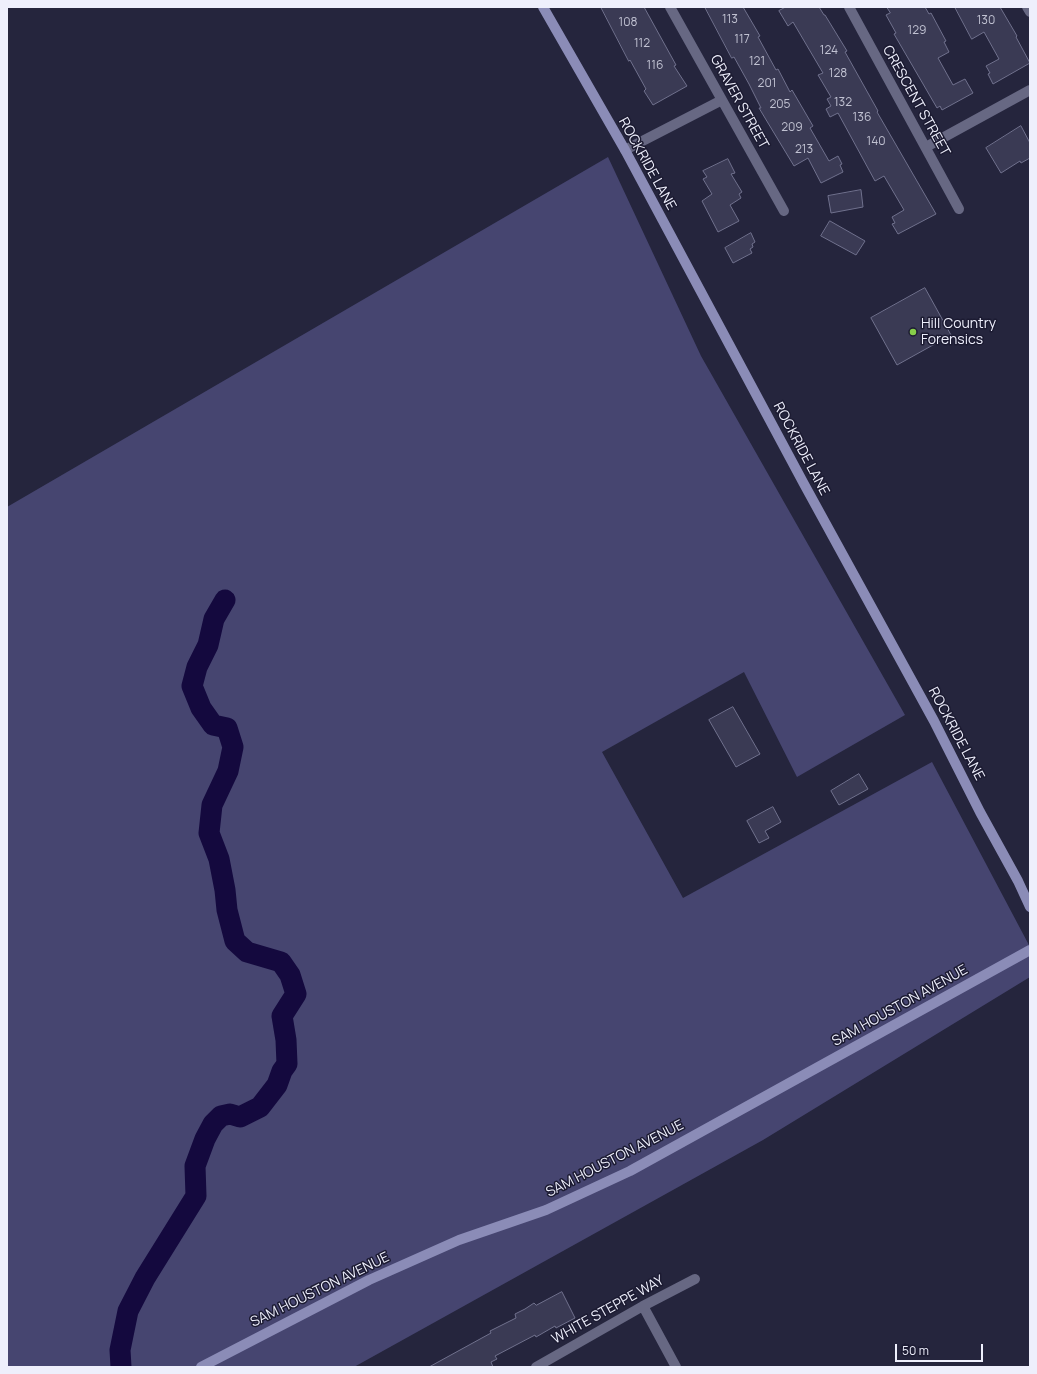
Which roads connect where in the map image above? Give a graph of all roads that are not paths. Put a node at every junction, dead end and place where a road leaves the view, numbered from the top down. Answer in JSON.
{"nodes":[{"id":1,"x":544,"y":7,"type":"edge"},
{"id":2,"x":670,"y":7,"type":"edge"},
{"id":3,"x":849,"y":7,"type":"edge"},
{"id":4,"x":1027,"y":7,"type":"edge"},
{"id":5,"x":1030,"y":12,"type":"edge"},
{"id":6,"x":1030,"y":90,"type":"edge"},
{"id":7,"x":722,"y":100,"type":"junction"},
{"id":8,"x":926,"y":147,"type":"junction"},
{"id":9,"x":625,"y":150,"type":"junction"},
{"id":10,"x":959,"y":208,"type":"dead end"},
{"id":11,"x":784,"y":211,"type":"dead end"},
{"id":12,"x":1030,"y":907,"type":"edge"},
{"id":13,"x":1030,"y":950,"type":"edge"},
{"id":14,"x":695,"y":1279,"type":"dead end"},
{"id":15,"x":644,"y":1306,"type":"junction"},
{"id":16,"x":200,"y":1367,"type":"edge"},
{"id":17,"x":536,"y":1367,"type":"edge"},
{"id":18,"x":676,"y":1367,"type":"edge"}],
"edges":[{"from":1,"to":9,"type":"street","name":"ROCKRIDE LANE"},
{"from":2,"to":7,"type":"street","name":"GRAVER STREET"},
{"from":3,"to":8,"type":"street","name":"CRESCENT STREET"},
{"from":4,"to":5,"type":"street"},
{"from":6,"to":8,"type":"street"},
{"from":7,"to":9,"type":"street"},
{"from":7,"to":11,"type":"street","name":"GRAVER STREET"},
{"from":8,"to":10,"type":"street","name":"CRESCENT STREET"},
{"from":9,"to":12,"type":"street","name":"ROCKRIDE LANE"},
{"from":13,"to":16,"type":"street","name":"SAM HOUSTON AVENUE"},
{"from":14,"to":15,"type":"street","name":"WHITE STEPPE WAY"},
{"from":15,"to":17,"type":"street","name":"WHITE STEPPE WAY"},
{"from":15,"to":18,"type":"street"}]}
